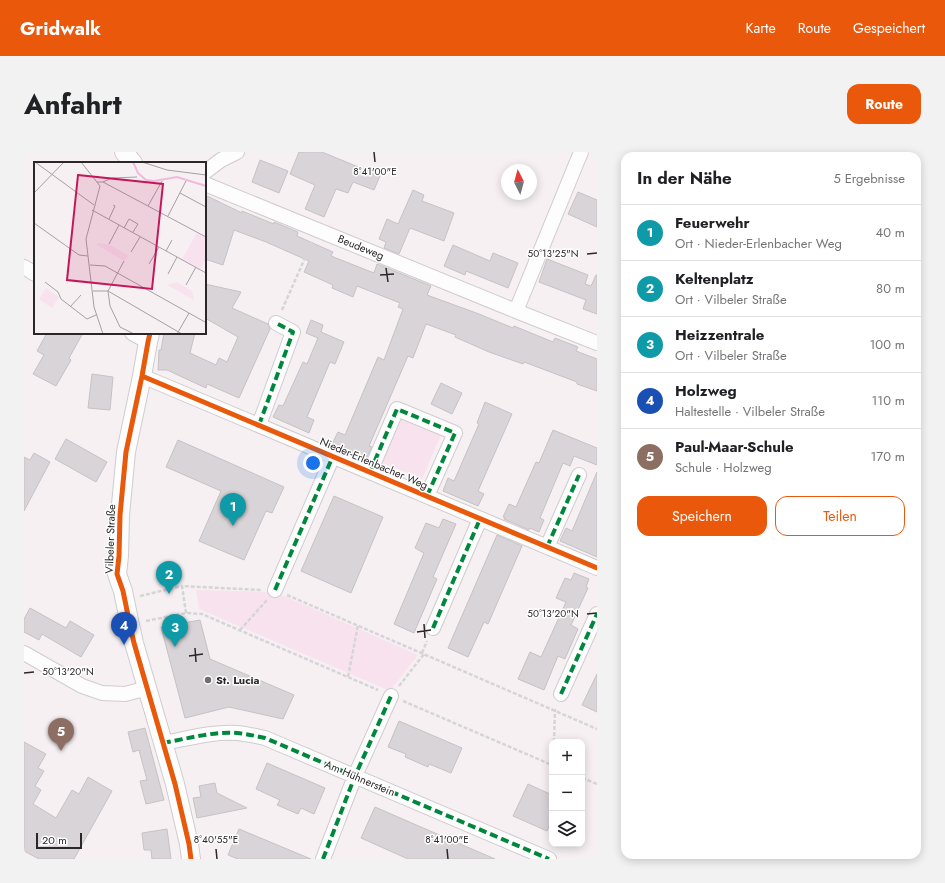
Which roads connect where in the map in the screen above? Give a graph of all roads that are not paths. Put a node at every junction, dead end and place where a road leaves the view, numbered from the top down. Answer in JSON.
{"nodes":[{"id":1,"x":124,"y":152,"type":"edge"},
{"id":2,"x":237,"y":152,"type":"edge"},
{"id":3,"x":581,"y":152,"type":"edge"},
{"id":4,"x":132,"y":162,"type":"edge"},
{"id":5,"x":206,"y":171,"type":"edge"},
{"id":6,"x":206,"y":184,"type":"edge"},
{"id":7,"x":24,"y":267,"type":"edge"},
{"id":8,"x":34,"y":273,"type":"edge"},
{"id":9,"x":516,"y":311,"type":"junction"},
{"id":10,"x":276,"y":323,"type":"road end"},
{"id":11,"x":135,"y":334,"type":"edge"},
{"id":12,"x":149,"y":338,"type":"edge"},
{"id":13,"x":597,"y":343,"type":"edge"},
{"id":14,"x":142,"y":376,"type":"junction"},
{"id":15,"x":259,"y":425,"type":"junction"},
{"id":16,"x":333,"y":456,"type":"junction"},
{"id":17,"x":370,"y":472,"type":"junction"},
{"id":18,"x":579,"y":475,"type":"dead end"},
{"id":19,"x":428,"y":496,"type":"junction"},
{"id":20,"x":480,"y":519,"type":"junction"},
{"id":21,"x":547,"y":547,"type":"junction"},
{"id":22,"x":597,"y":568,"type":"edge"},
{"id":23,"x":275,"y":590,"type":"road end"},
{"id":24,"x":597,"y":614,"type":"edge"},
{"id":25,"x":433,"y":628,"type":"dead end"},
{"id":26,"x":24,"y":653,"type":"edge"},
{"id":27,"x":148,"y":688,"type":"junction"},
{"id":28,"x":561,"y":694,"type":"road end"},
{"id":29,"x":391,"y":696,"type":"road end"},
{"id":30,"x":163,"y":743,"type":"junction"},
{"id":31,"x":354,"y":776,"type":"junction"},
{"id":32,"x":191,"y":859,"type":"edge"},
{"id":33,"x":323,"y":859,"type":"edge"},
{"id":34,"x":549,"y":859,"type":"edge"}],
"edges":[{"from":1,"to":4,"type":"street"},
{"from":2,"to":5,"type":"street"},
{"from":3,"to":9,"type":"street"},
{"from":6,"to":9,"type":"street","name":"Beudeweg"},
{"from":7,"to":8,"type":"street"},
{"from":9,"to":13,"type":"street","name":"Beudeweg"},
{"from":10,"to":15,"type":"street"},
{"from":11,"to":12,"type":"street"},
{"from":12,"to":14,"type":"street","name":"Vilbeler Straße"},
{"from":14,"to":15,"type":"street","name":"Nieder-Erlenbacher Weg"},
{"from":14,"to":27,"type":"street","name":"Vilbeler Straße"},
{"from":15,"to":16,"type":"street","name":"Nieder-Erlenbacher Weg"},
{"from":16,"to":17,"type":"street","name":"Nieder-Erlenbacher Weg"},
{"from":16,"to":23,"type":"street","name":"Nieder-Erlenbacher Weg"},
{"from":17,"to":19,"type":"street","name":"Nieder-Erlenbacher Weg"},
{"from":17,"to":19,"type":"street","name":"Nieder-Erlenbacher Weg"},
{"from":18,"to":21,"type":"street"},
{"from":19,"to":20,"type":"street","name":"Nieder-Erlenbacher Weg"},
{"from":20,"to":21,"type":"street","name":"Nieder-Erlenbacher Weg"},
{"from":20,"to":25,"type":"street"},
{"from":21,"to":22,"type":"street","name":"Nieder-Erlenbacher Weg"},
{"from":24,"to":28,"type":"street"},
{"from":26,"to":27,"type":"street"},
{"from":27,"to":30,"type":"street","name":"Vilbeler Straße"},
{"from":29,"to":31,"type":"street"},
{"from":30,"to":31,"type":"street","name":"Am Hühnerstein"},
{"from":30,"to":32,"type":"street","name":"Vilbeler Straße"},
{"from":31,"to":33,"type":"street"},
{"from":31,"to":34,"type":"street","name":"Am Hühnerstein"}]}
